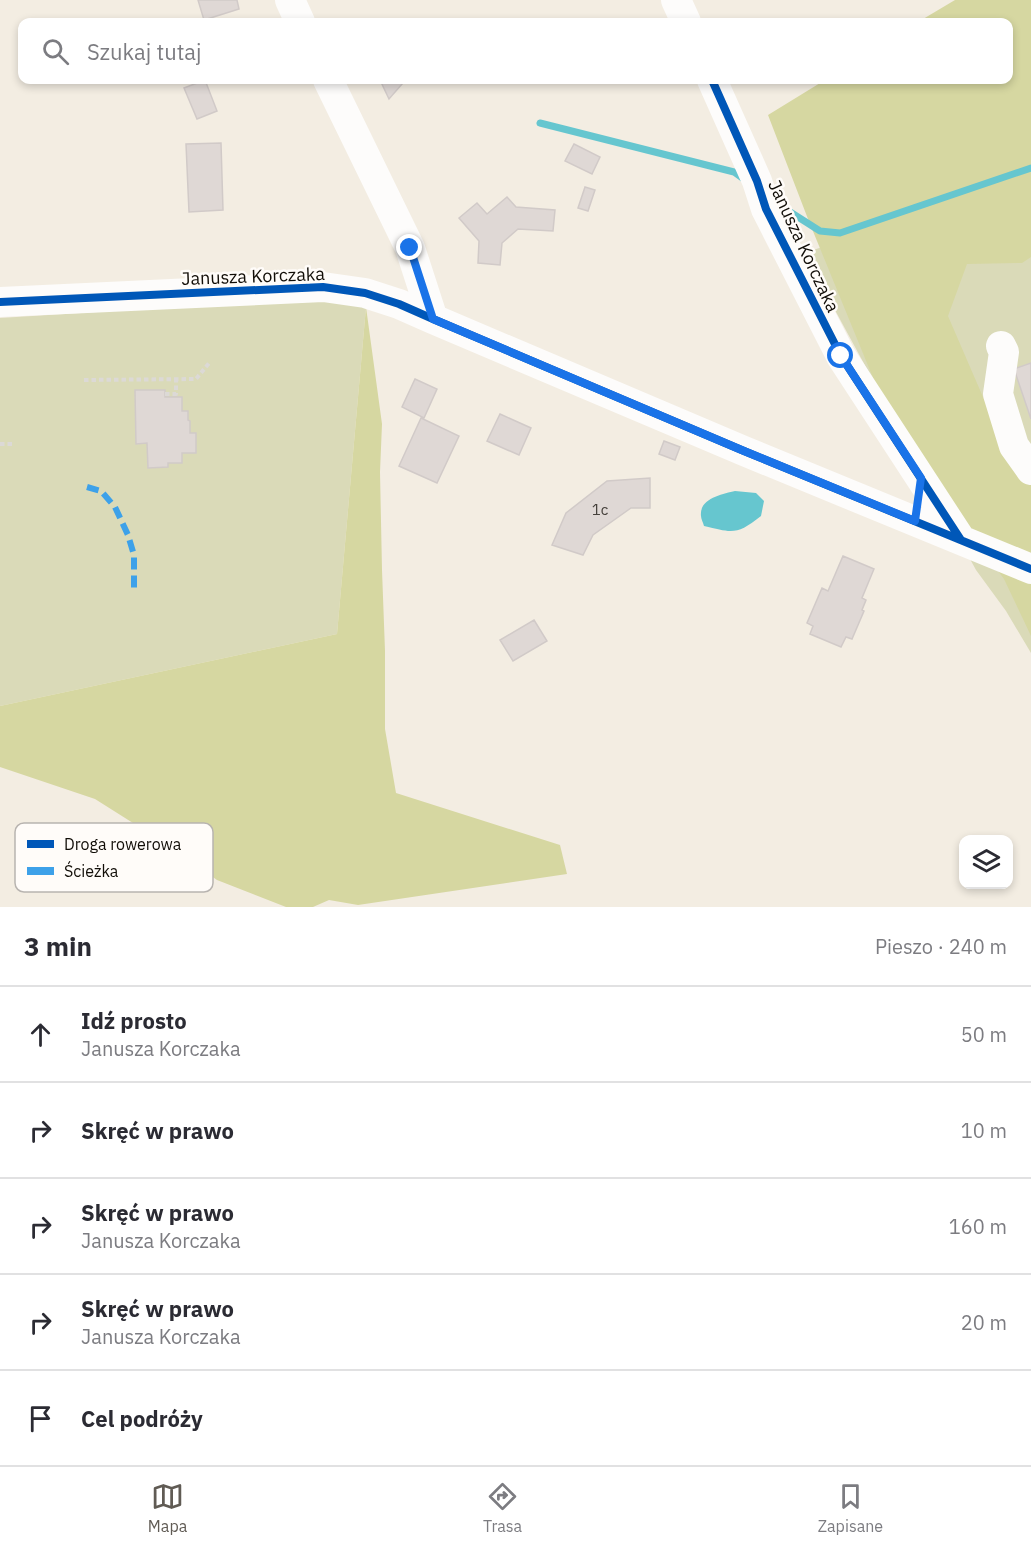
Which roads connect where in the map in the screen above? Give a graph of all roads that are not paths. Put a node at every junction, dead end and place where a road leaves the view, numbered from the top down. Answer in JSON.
{"nodes":[{"id":1,"x":290,"y":0,"type":"edge"},
{"id":2,"x":676,"y":0,"type":"edge"},
{"id":3,"x":298,"y":18,"type":"edge"},
{"id":4,"x":684,"y":18,"type":"edge"},
{"id":5,"x":330,"y":84,"type":"edge"},
{"id":6,"x":714,"y":84,"type":"edge"},
{"id":7,"x":0,"y":302,"type":"edge"},
{"id":8,"x":433,"y":319,"type":"junction"},
{"id":9,"x":1001,"y":346,"type":"dead end"},
{"id":10,"x":1031,"y":470,"type":"edge"},
{"id":11,"x":921,"y":478,"type":"junction"},
{"id":12,"x":915,"y":521,"type":"junction"},
{"id":13,"x":961,"y":540,"type":"junction"},
{"id":14,"x":1031,"y":569,"type":"edge"}],
"edges":[{"from":1,"to":3,"type":"street"},
{"from":2,"to":4,"type":"street"},
{"from":5,"to":8,"type":"street"},
{"from":6,"to":11,"type":"street","name":"Janusza Korczaka"},
{"from":7,"to":8,"type":"street","name":"Janusza Korczaka"},
{"from":8,"to":12,"type":"street","name":"Janusza Korczaka"},
{"from":9,"to":10,"type":"street"},
{"from":11,"to":12,"type":"street"},
{"from":11,"to":13,"type":"street","name":"Janusza Korczaka"},
{"from":12,"to":13,"type":"street","name":"Janusza Korczaka"},
{"from":13,"to":14,"type":"street","name":"Janusza Korczaka"}]}
